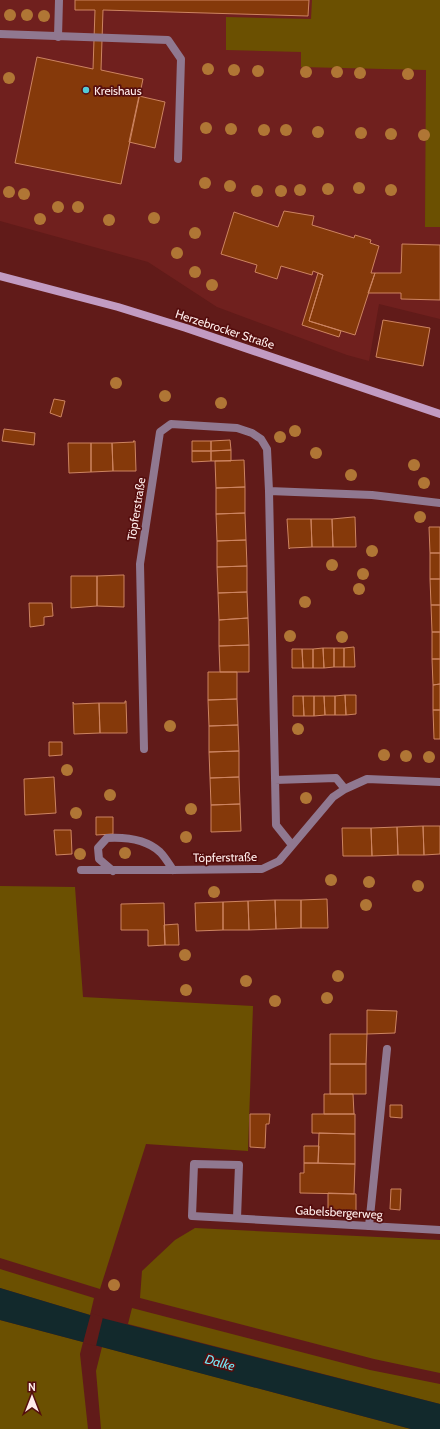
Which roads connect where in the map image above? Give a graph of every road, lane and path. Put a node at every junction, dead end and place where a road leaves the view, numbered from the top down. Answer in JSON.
{"nodes":[{"id":1,"x":59,"y":0,"type":"edge"},
{"id":2,"x":0,"y":34,"type":"edge"},
{"id":3,"x":58,"y":37,"type":"junction"},
{"id":4,"x":178,"y":159,"type":"dead end"},
{"id":5,"x":0,"y":276,"type":"edge"},
{"id":6,"x":440,"y":414,"type":"edge"},
{"id":7,"x":270,"y":491,"type":"junction"},
{"id":8,"x":440,"y":503,"type":"edge"},
{"id":9,"x":144,"y":749,"type":"dead end"},
{"id":10,"x":275,"y":780,"type":"junction"},
{"id":11,"x":440,"y":782,"type":"edge"},
{"id":12,"x":345,"y":789,"type":"junction"},
{"id":13,"x":292,"y":845,"type":"junction"},
{"id":14,"x":81,"y":870,"type":"dead end"},
{"id":15,"x":173,"y":870,"type":"junction"},
{"id":16,"x":113,"y":871,"type":"junction"},
{"id":17,"x":387,"y":1049,"type":"dead end"},
{"id":18,"x":237,"y":1218,"type":"junction"},
{"id":19,"x":369,"y":1226,"type":"junction"},
{"id":20,"x":440,"y":1230,"type":"edge"}],
"edges":[{"from":1,"to":3,"type":"street"},
{"from":2,"to":3,"type":"street"},
{"from":3,"to":4,"type":"street"},
{"from":5,"to":6,"type":"main road","name":"Herzebrocker Straße"},
{"from":7,"to":8,"type":"street"},
{"from":7,"to":9,"type":"street","name":"Töpferstraße"},
{"from":7,"to":10,"type":"street","name":"Töpferstraße"},
{"from":10,"to":12,"type":"street"},
{"from":10,"to":13,"type":"street","name":"Töpferstraße"},
{"from":11,"to":12,"type":"street","name":"Töpferstraße"},
{"from":12,"to":13,"type":"street","name":"Töpferstraße"},
{"from":13,"to":15,"type":"street","name":"Töpferstraße"},
{"from":14,"to":16,"type":"street","name":"Töpferstraße"},
{"from":15,"to":16,"type":"street","name":"Töpferstraße"},
{"from":15,"to":16,"type":"street"},
{"from":17,"to":19,"type":"street"},
{"from":18,"to":18,"type":"street","name":"Gabelsbergerweg"},
{"from":18,"to":19,"type":"street","name":"Gabelsbergerweg"},
{"from":19,"to":20,"type":"street","name":"Gabelsbergerweg"}]}
